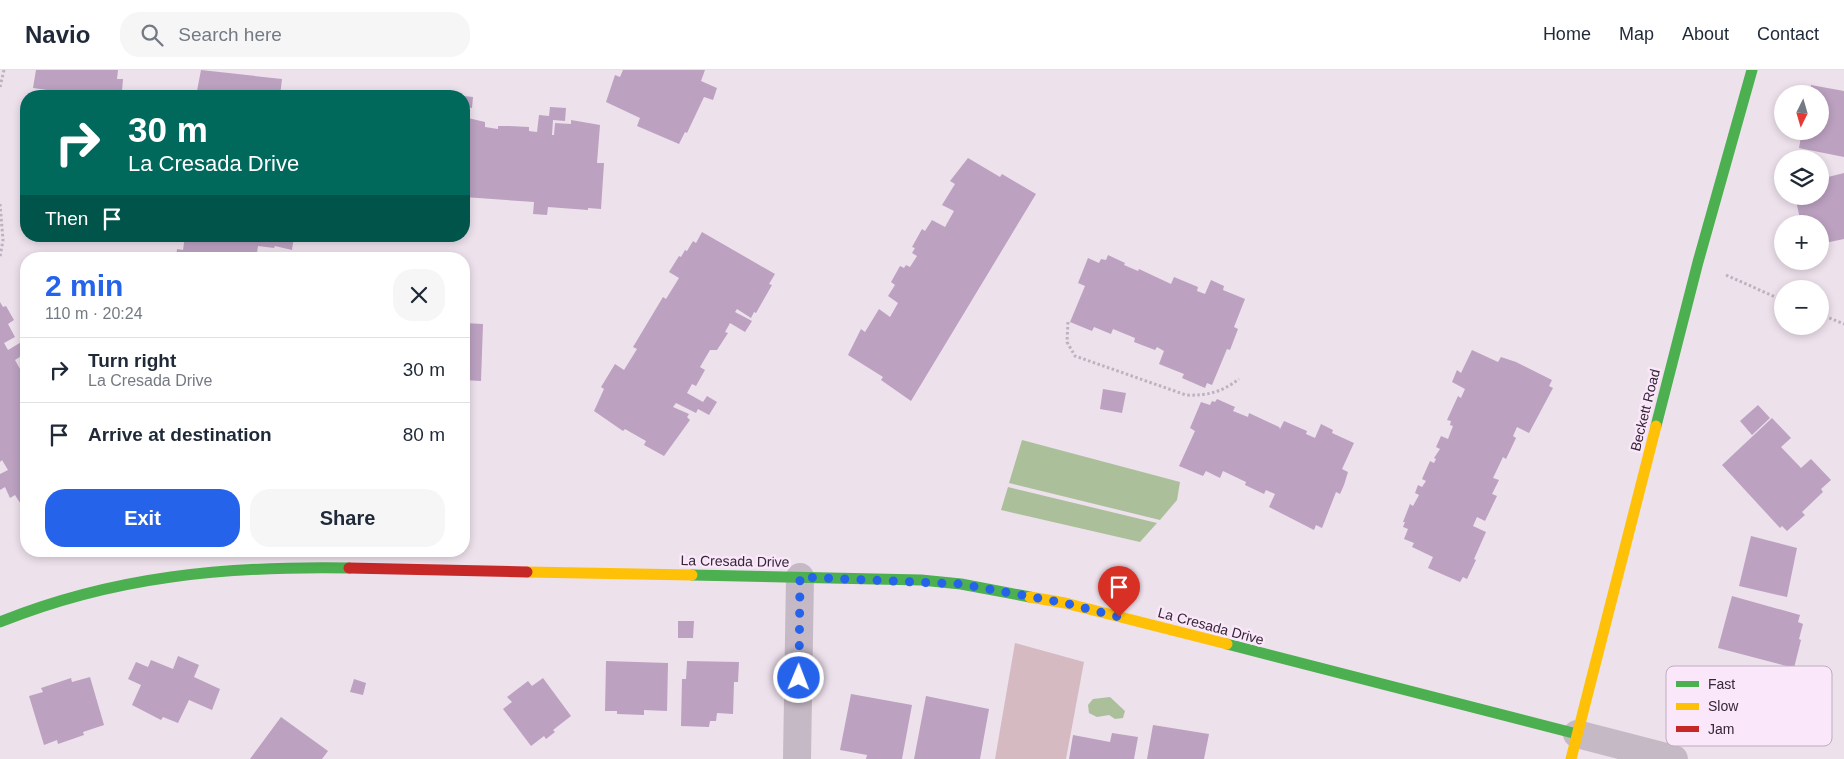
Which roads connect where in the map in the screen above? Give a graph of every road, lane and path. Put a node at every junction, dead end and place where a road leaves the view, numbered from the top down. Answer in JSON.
{"nodes":[{"id":1,"x":4,"y":70,"type":"edge"},
{"id":2,"x":1752,"y":70,"type":"edge"},
{"id":3,"x":0,"y":87,"type":"edge"},
{"id":4,"x":0,"y":204,"type":"edge"},
{"id":5,"x":0,"y":257,"type":"edge"},
{"id":6,"x":1726,"y":274,"type":"dead end"},
{"id":7,"x":1774,"y":296,"type":"edge"},
{"id":8,"x":1829,"y":318,"type":"edge"},
{"id":9,"x":1068,"y":322,"type":"dead end"},
{"id":10,"x":1844,"y":324,"type":"edge"},
{"id":11,"x":1239,"y":379,"type":"dead end"},
{"id":12,"x":800,"y":577,"type":"junction"},
{"id":13,"x":0,"y":622,"type":"edge"},
{"id":14,"x":1574,"y":746,"type":"edge"},
{"id":15,"x":797,"y":759,"type":"edge"},
{"id":16,"x":1674,"y":759,"type":"edge"}],
"edges":[{"from":1,"to":3,"type":"path"},
{"from":2,"to":14,"type":"street","name":"Beckett Road"},
{"from":4,"to":5,"type":"path"},
{"from":6,"to":7,"type":"path"},
{"from":8,"to":10,"type":"path"},
{"from":9,"to":11,"type":"path"},
{"from":12,"to":13,"type":"street","name":"La Cresada Drive"},
{"from":12,"to":14,"type":"street","name":"La Cresada Drive"},
{"from":12,"to":15,"type":"street"},
{"from":14,"to":16,"type":"street"}]}
